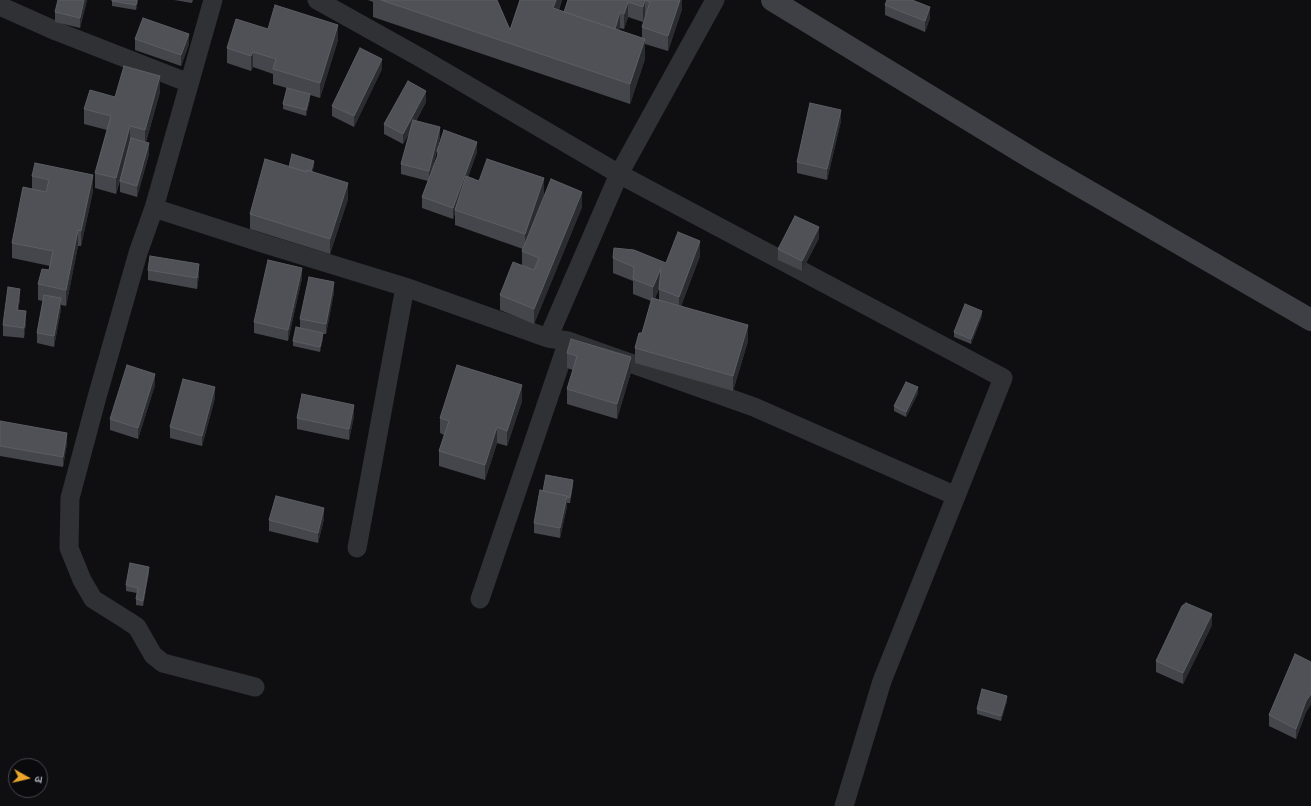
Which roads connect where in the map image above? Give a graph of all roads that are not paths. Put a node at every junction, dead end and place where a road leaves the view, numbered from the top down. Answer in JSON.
{"nodes":[{"id":1,"x":213,"y":0,"type":"edge"},
{"id":2,"x":317,"y":0,"type":"edge"},
{"id":3,"x":715,"y":0,"type":"edge"},
{"id":4,"x":772,"y":0,"type":"edge"},
{"id":5,"x":0,"y":6,"type":"edge"},
{"id":6,"x":189,"y":83,"type":"junction"},
{"id":7,"x":619,"y":174,"type":"junction"},
{"id":8,"x":154,"y":208,"type":"junction"},
{"id":9,"x":405,"y":287,"type":"junction"},
{"id":10,"x":1311,"y":320,"type":"edge"},
{"id":11,"x":548,"y":338,"type":"junction"},
{"id":12,"x":568,"y":342,"type":"junction"},
{"id":13,"x":956,"y":496,"type":"junction"},
{"id":14,"x":357,"y":548,"type":"dead end"},
{"id":15,"x":480,"y":600,"type":"dead end"},
{"id":16,"x":255,"y":686,"type":"dead end"},
{"id":17,"x":844,"y":806,"type":"edge"}],
"edges":[{"from":1,"to":6,"type":"street"},
{"from":2,"to":7,"type":"street"},
{"from":3,"to":7,"type":"street"},
{"from":4,"to":10,"type":"main road"},
{"from":5,"to":6,"type":"street"},
{"from":6,"to":8,"type":"street"},
{"from":7,"to":11,"type":"street"},
{"from":7,"to":13,"type":"street"},
{"from":8,"to":9,"type":"street"},
{"from":8,"to":16,"type":"street"},
{"from":9,"to":11,"type":"street"},
{"from":9,"to":14,"type":"street"},
{"from":11,"to":12,"type":"street"},
{"from":12,"to":13,"type":"street"},
{"from":12,"to":15,"type":"street"},
{"from":13,"to":17,"type":"street"}]}
